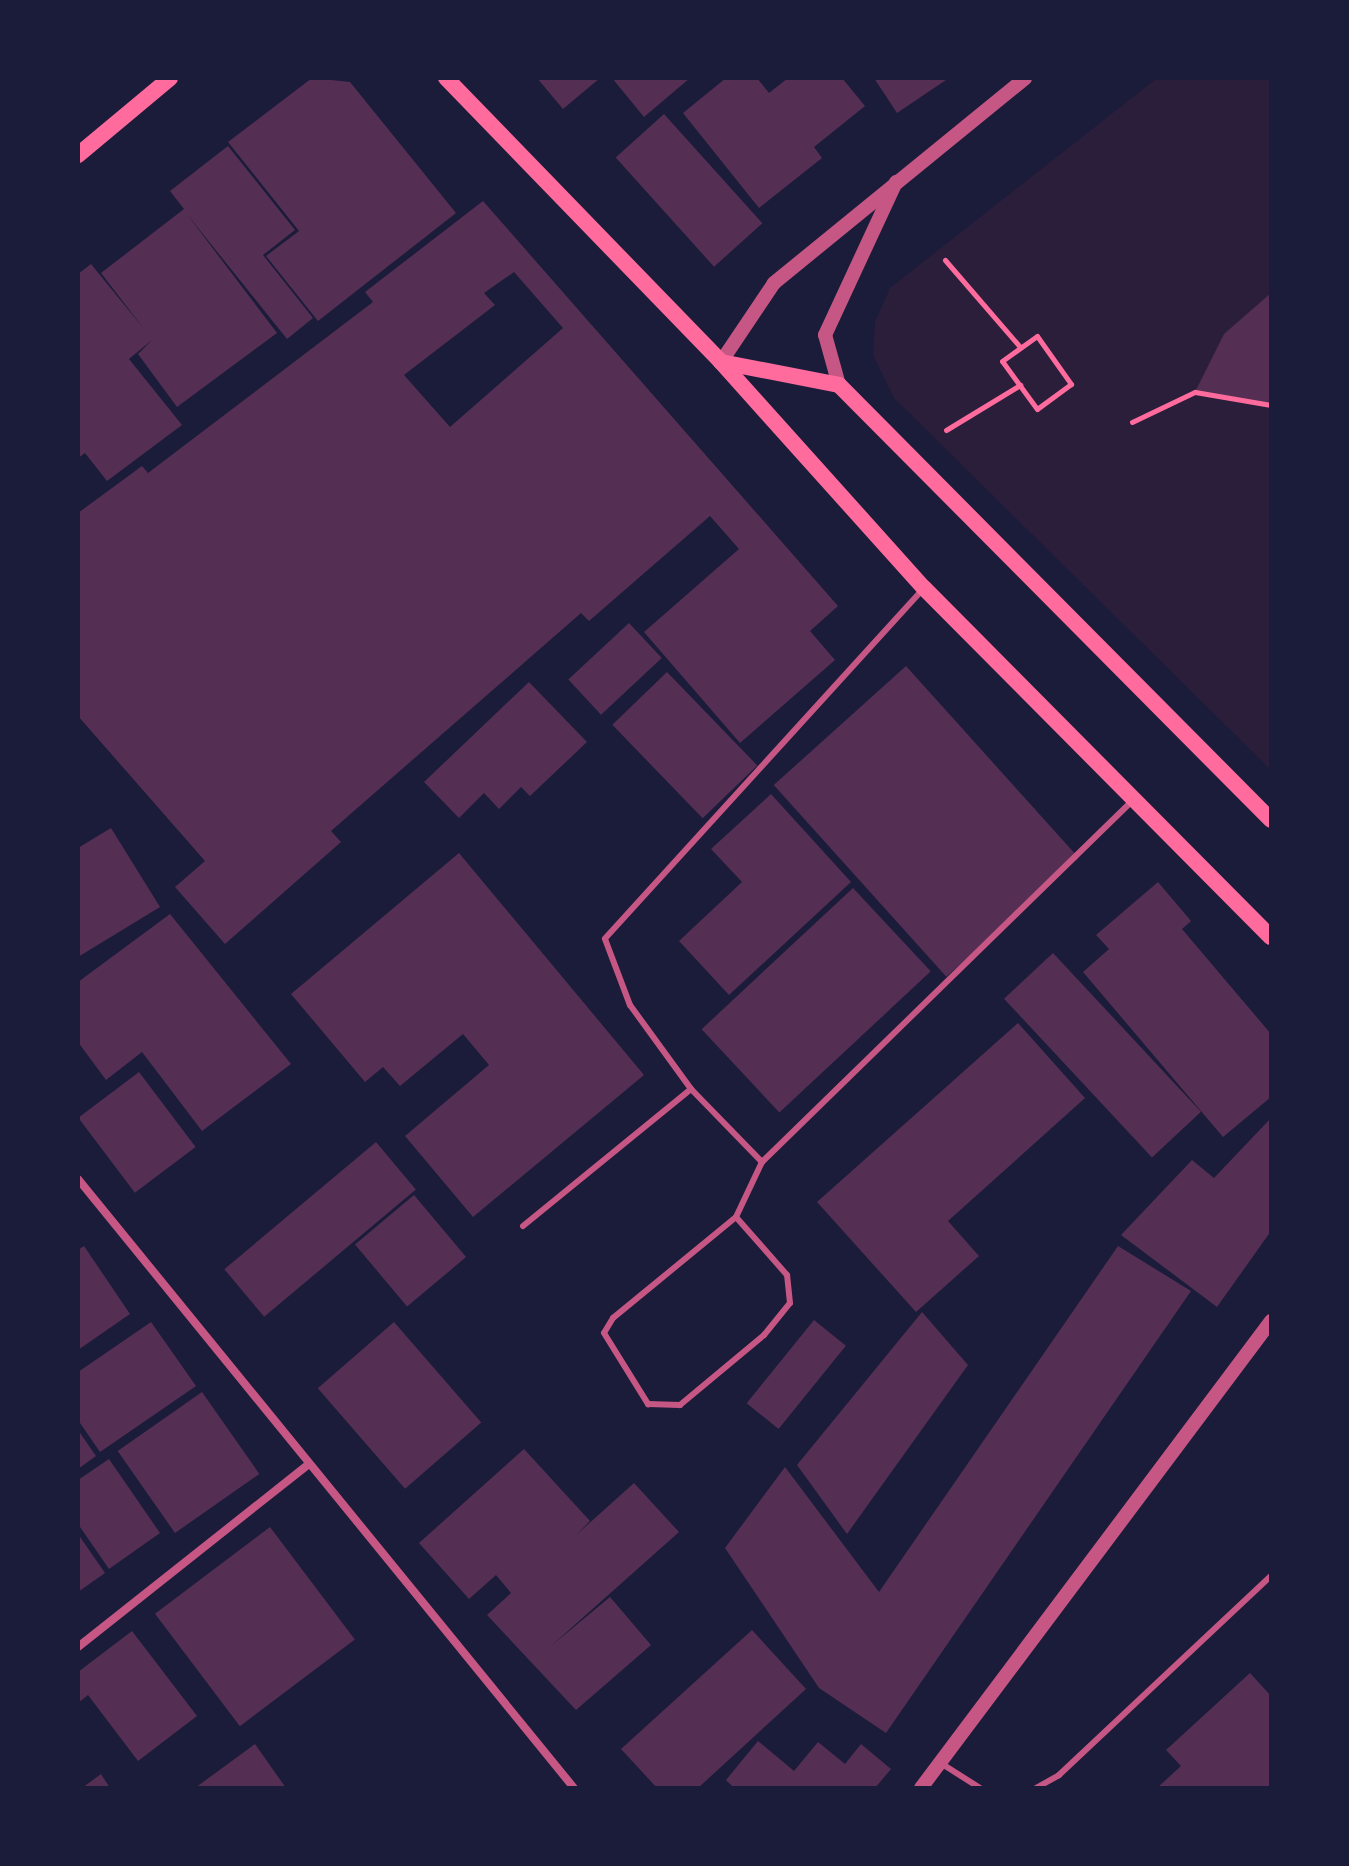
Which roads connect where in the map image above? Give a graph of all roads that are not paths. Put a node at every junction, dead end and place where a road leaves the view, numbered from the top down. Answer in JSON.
{"nodes":[{"id":1,"x":170,"y":78,"type":"edge"},
{"id":2,"x":446,"y":78,"type":"edge"},
{"id":3,"x":1025,"y":78,"type":"edge"},
{"id":4,"x":78,"y":155,"type":"edge"},
{"id":5,"x":899,"y":175,"type":"junction"},
{"id":6,"x":721,"y":362,"type":"junction"},
{"id":7,"x":839,"y":385,"type":"junction"},
{"id":8,"x":924,"y":588,"type":"junction"},
{"id":9,"x":1135,"y":798,"type":"junction"},
{"id":10,"x":1271,"y":820,"type":"edge"},
{"id":11,"x":1271,"y":937,"type":"edge"},
{"id":12,"x":691,"y":1089,"type":"junction"},
{"id":13,"x":762,"y":1162,"type":"junction"},
{"id":14,"x":78,"y":1179,"type":"edge"},
{"id":15,"x":736,"y":1217,"type":"junction"},
{"id":16,"x":523,"y":1226,"type":"dead end"},
{"id":17,"x":1271,"y":1321,"type":"edge"},
{"id":18,"x":306,"y":1466,"type":"junction"},
{"id":19,"x":1271,"y":1576,"type":"edge"},
{"id":20,"x":78,"y":1647,"type":"edge"},
{"id":21,"x":939,"y":1762,"type":"junction"},
{"id":22,"x":574,"y":1788,"type":"edge"},
{"id":23,"x":921,"y":1788,"type":"edge"},
{"id":24,"x":980,"y":1788,"type":"edge"},
{"id":25,"x":1036,"y":1788,"type":"edge"}],
"edges":[{"from":1,"to":4,"type":"main road"},
{"from":2,"to":6,"type":"main road"},
{"from":3,"to":5,"type":"street"},
{"from":5,"to":6,"type":"street"},
{"from":5,"to":7,"type":"street"},
{"from":6,"to":7,"type":"main road"},
{"from":6,"to":8,"type":"main road"},
{"from":7,"to":10,"type":"main road"},
{"from":8,"to":9,"type":"main road"},
{"from":8,"to":12,"type":"lane"},
{"from":9,"to":11,"type":"main road"},
{"from":9,"to":13,"type":"lane"},
{"from":12,"to":13,"type":"lane"},
{"from":12,"to":16,"type":"lane"},
{"from":13,"to":15,"type":"lane"},
{"from":14,"to":18,"type":"street"},
{"from":15,"to":15,"type":"lane"},
{"from":17,"to":21,"type":"street"},
{"from":18,"to":20,"type":"street"},
{"from":18,"to":22,"type":"street"},
{"from":19,"to":25,"type":"lane"},
{"from":21,"to":23,"type":"street"},
{"from":21,"to":24,"type":"lane"}]}
